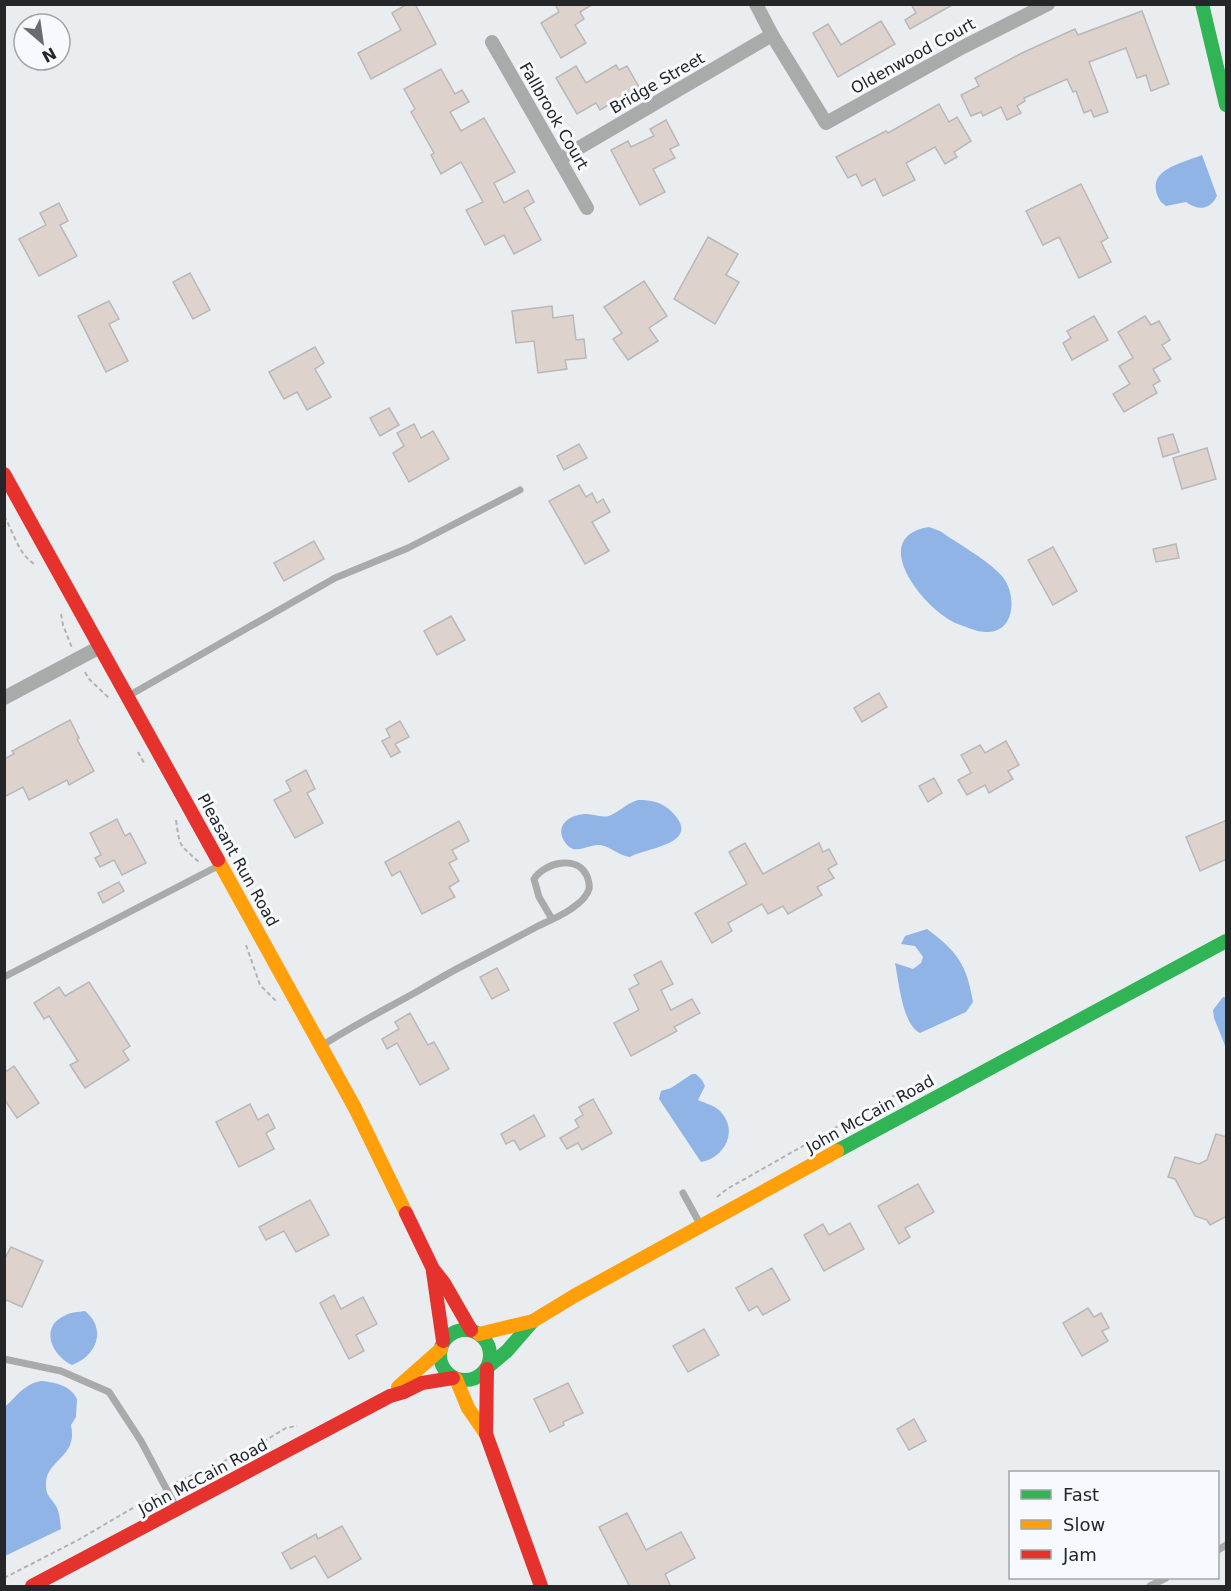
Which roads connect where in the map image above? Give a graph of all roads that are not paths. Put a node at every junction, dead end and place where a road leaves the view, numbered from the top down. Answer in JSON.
{"nodes":[{"id":1,"x":756,"y":4,"type":"edge"},
{"id":2,"x":1048,"y":4,"type":"edge"},
{"id":3,"x":1202,"y":4,"type":"edge"},
{"id":4,"x":772,"y":35,"type":"junction"},
{"id":5,"x":492,"y":42,"type":"dead end"},
{"id":6,"x":1227,"y":105,"type":"edge"},
{"id":7,"x":560,"y":159,"type":"junction"},
{"id":8,"x":587,"y":208,"type":"dead end"},
{"id":9,"x":4,"y":474,"type":"edge"},
{"id":10,"x":520,"y":490,"type":"dead end"},
{"id":11,"x":100,"y":647,"type":"junction"},
{"id":12,"x":128,"y":696,"type":"junction"},
{"id":13,"x":4,"y":698,"type":"edge"},
{"id":14,"x":222,"y":864,"type":"junction"},
{"id":15,"x":552,"y":920,"type":"junction"},
{"id":16,"x":1227,"y":941,"type":"edge"},
{"id":17,"x":4,"y":977,"type":"edge"},
{"id":18,"x":322,"y":1046,"type":"junction"},
{"id":19,"x":683,"y":1193,"type":"dead end"},
{"id":20,"x":701,"y":1226,"type":"junction"},
{"id":21,"x":433,"y":1269,"type":"junction"},
{"id":22,"x":439,"y":1320,"type":"junction"},
{"id":23,"x":532,"y":1321,"type":"junction"},
{"id":24,"x":475,"y":1332,"type":"junction"},
{"id":25,"x":442,"y":1345,"type":"junction"},
{"id":26,"x":507,"y":1351,"type":"junction"},
{"id":27,"x":4,"y":1359,"type":"edge"},
{"id":28,"x":426,"y":1361,"type":"junction"},
{"id":29,"x":488,"y":1368,"type":"junction"},
{"id":30,"x":454,"y":1378,"type":"junction"},
{"id":31,"x":390,"y":1396,"type":"junction"},
{"id":32,"x":487,"y":1396,"type":"junction"},
{"id":33,"x":486,"y":1434,"type":"junction"},
{"id":34,"x":177,"y":1509,"type":"junction"},
{"id":35,"x":1164,"y":1579,"type":"edge"},
{"id":36,"x":32,"y":1587,"type":"edge"},
{"id":37,"x":541,"y":1587,"type":"edge"},
{"id":38,"x":1150,"y":1587,"type":"edge"}],
"edges":[{"from":1,"to":4,"type":"street"},
{"from":2,"to":4,"type":"street","name":"Oldenwood Court"},
{"from":3,"to":6,"type":"main road"},
{"from":4,"to":7,"type":"street","name":"Bridge Street"},
{"from":5,"to":7,"type":"street","name":"Fallbrook Court"},
{"from":7,"to":8,"type":"street","name":"Fallbrook Court"},
{"from":9,"to":11,"type":"main road","name":"Pleasant Run Road"},
{"from":10,"to":12,"type":"lane"},
{"from":11,"to":12,"type":"main road","name":"Pleasant Run Road"},
{"from":11,"to":13,"type":"street"},
{"from":12,"to":14,"type":"main road","name":"Pleasant Run Road"},
{"from":14,"to":17,"type":"lane"},
{"from":14,"to":18,"type":"main road","name":"Pleasant Run Road"},
{"from":15,"to":15,"type":"lane"},
{"from":15,"to":18,"type":"lane"},
{"from":16,"to":20,"type":"main road","name":"John McCain Road"},
{"from":18,"to":21,"type":"main road","name":"Pleasant Run Road"},
{"from":19,"to":20,"type":"lane"},
{"from":20,"to":23,"type":"main road","name":"John McCain Road"},
{"from":21,"to":22,"type":"main road","name":"Pleasant Run Road"},
{"from":21,"to":24,"type":"main road","name":"Pleasant Run Road"},
{"from":22,"to":25,"type":"main road","name":"Pleasant Run Road"},
{"from":22,"to":28,"type":"main road"},
{"from":23,"to":24,"type":"main road","name":"John McCain Road"},
{"from":23,"to":26,"type":"main road","name":"John McCain Road"},
{"from":24,"to":25,"type":"main road"},
{"from":24,"to":29,"type":"main road"},
{"from":25,"to":28,"type":"main road","name":"John McCain Road"},
{"from":25,"to":30,"type":"main road"},
{"from":26,"to":29,"type":"main road","name":"John McCain Road"},
{"from":26,"to":32,"type":"main road"},
{"from":27,"to":34,"type":"lane"},
{"from":28,"to":31,"type":"main road","name":"John McCain Road"},
{"from":29,"to":30,"type":"main road"},
{"from":29,"to":32,"type":"main road"},
{"from":30,"to":31,"type":"main road","name":"John McCain Road"},
{"from":30,"to":33,"type":"main road"},
{"from":31,"to":34,"type":"main road","name":"John McCain Road"},
{"from":32,"to":33,"type":"main road"},
{"from":33,"to":37,"type":"main road"},
{"from":34,"to":36,"type":"main road","name":"John McCain Road"},
{"from":35,"to":38,"type":"lane"}]}
